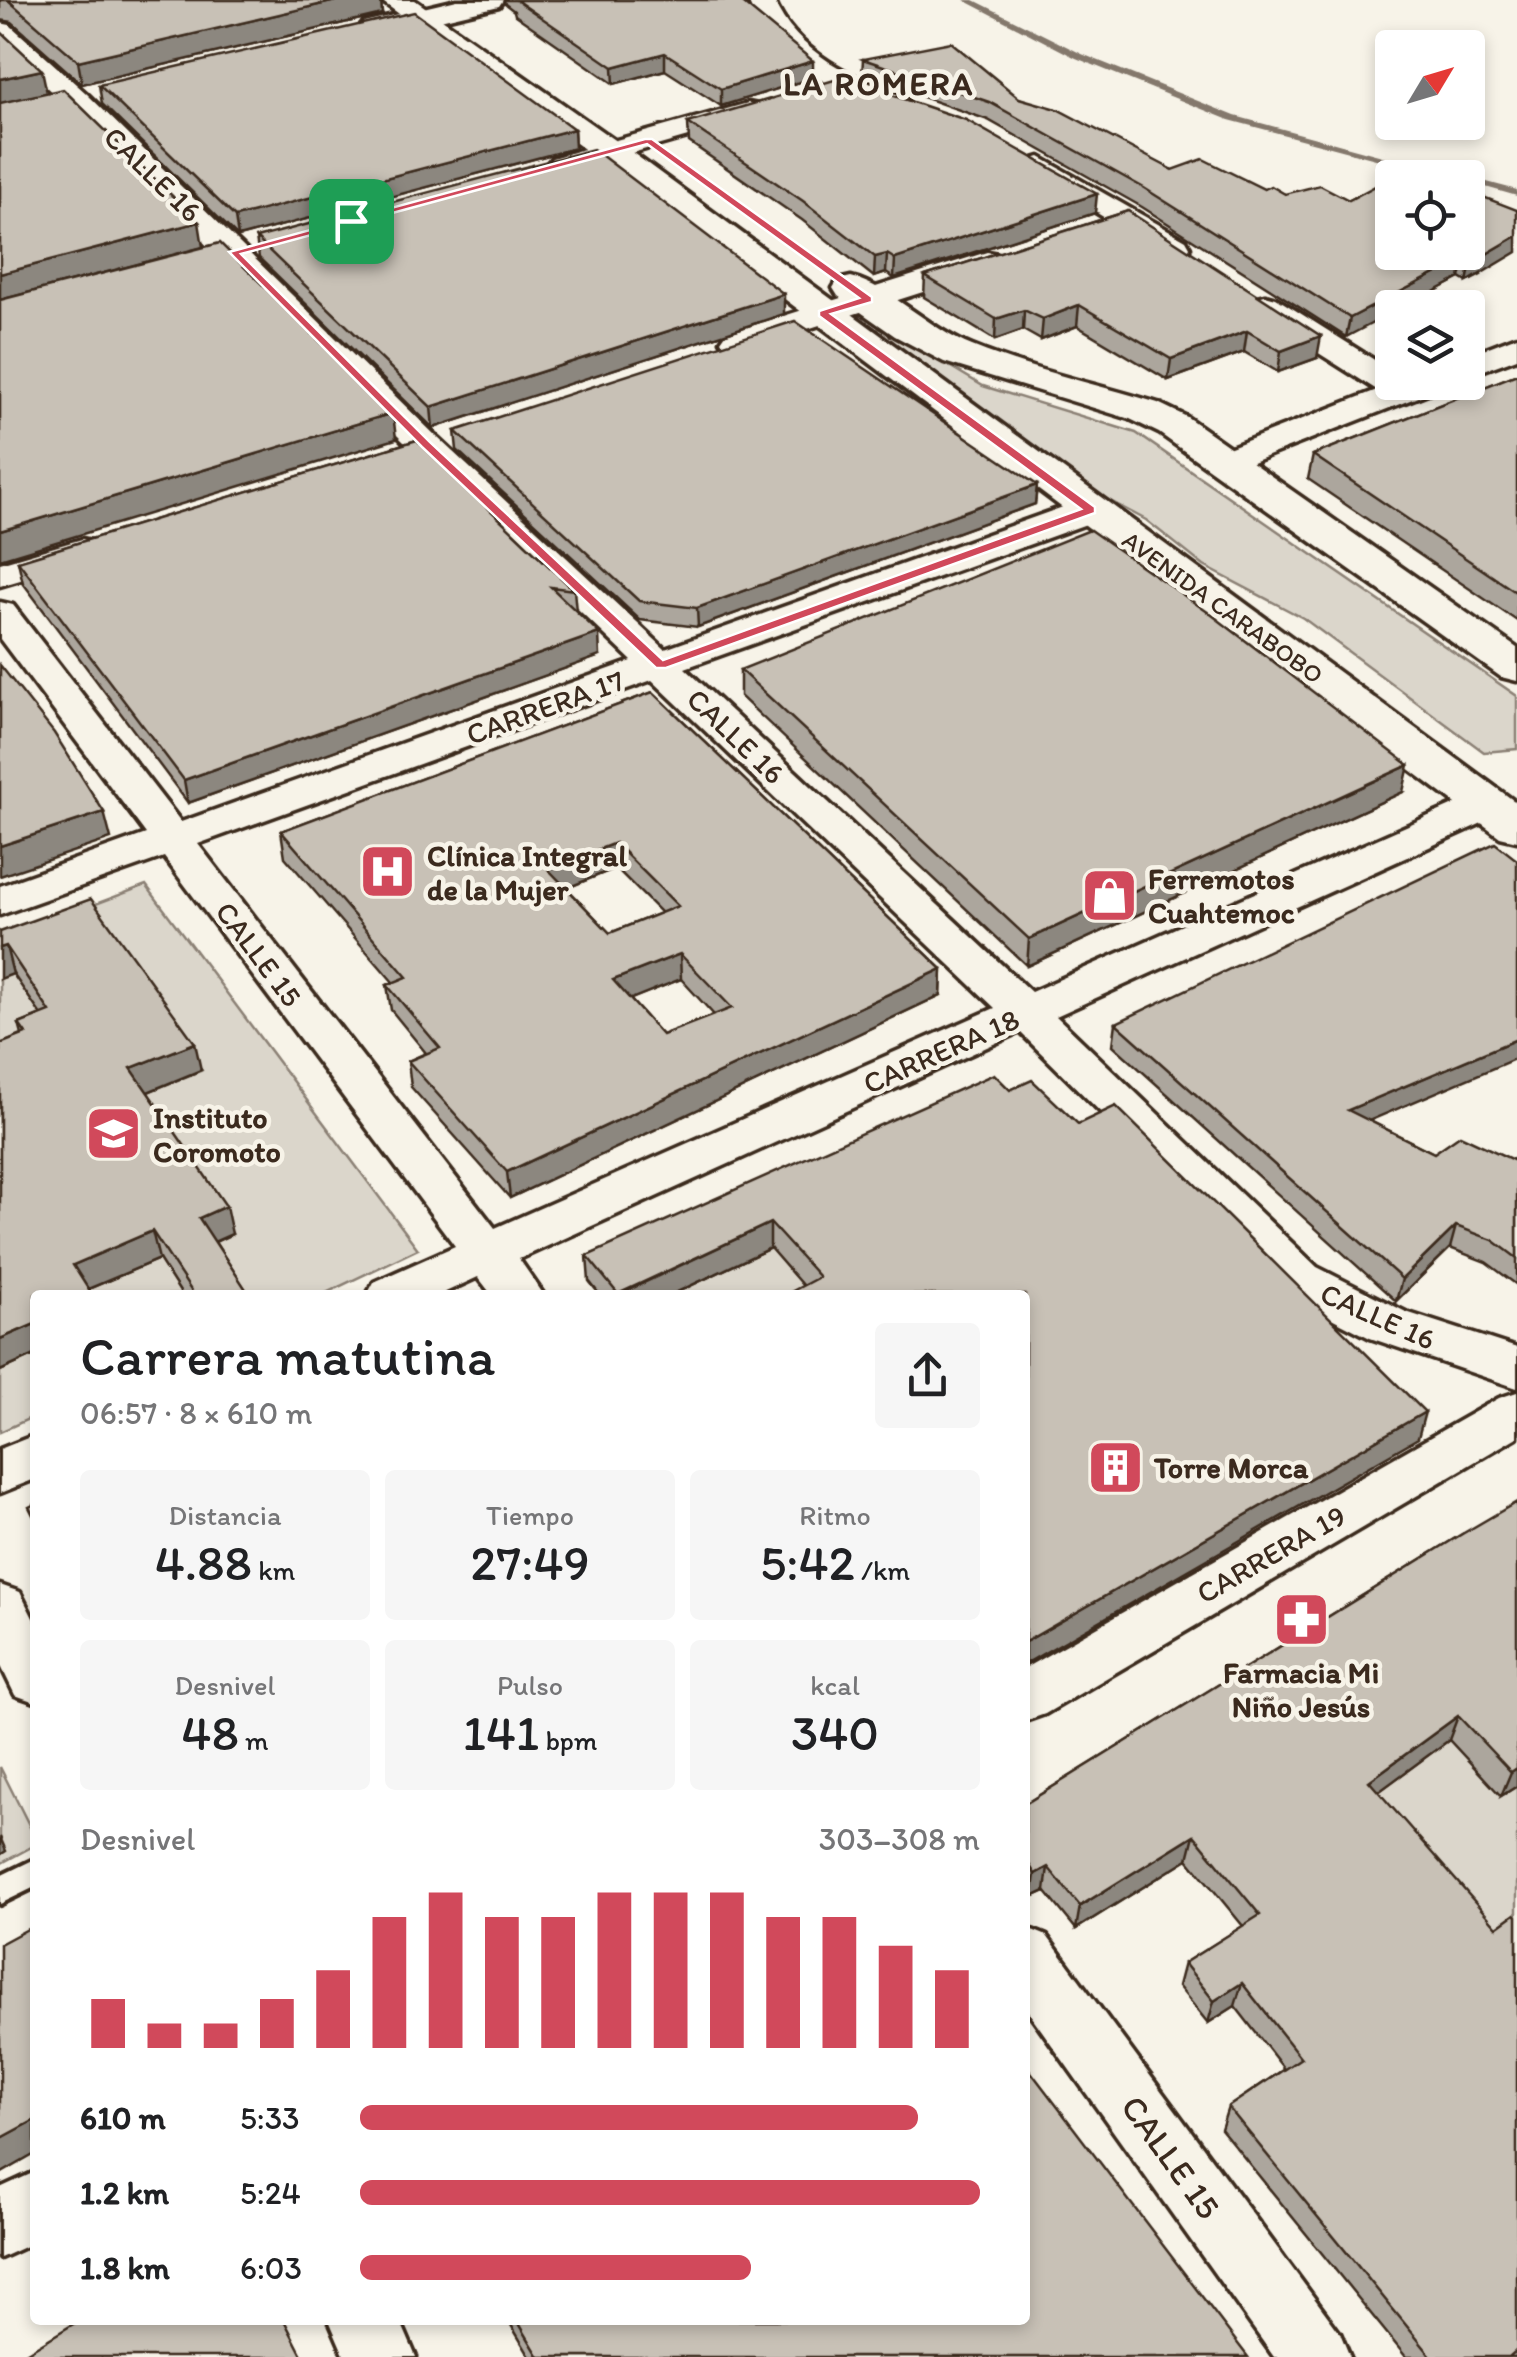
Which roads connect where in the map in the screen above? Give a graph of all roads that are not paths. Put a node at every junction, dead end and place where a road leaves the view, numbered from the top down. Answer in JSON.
{"nodes":[{"id":1,"x":761,"y":0,"type":"edge"},
{"id":2,"x":407,"y":8,"type":"edge"},
{"id":3,"x":473,"y":8,"type":"edge"},
{"id":4,"x":0,"y":32,"type":"edge"},
{"id":5,"x":344,"y":35,"type":"edge"},
{"id":6,"x":842,"y":83,"type":"junction"},
{"id":7,"x":114,"y":90,"type":"edge"},
{"id":8,"x":804,"y":94,"type":"edge"},
{"id":9,"x":76,"y":99,"type":"junction"},
{"id":10,"x":766,"y":106,"type":"edge"},
{"id":11,"x":38,"y":108,"type":"edge"},
{"id":12,"x":608,"y":112,"type":"dead end"},
{"id":13,"x":925,"y":113,"type":"edge"},
{"id":14,"x":648,"y":141,"type":"junction"},
{"id":15,"x":1010,"y":149,"type":"edge"},
{"id":16,"x":608,"y":151,"type":"junction"},
{"id":17,"x":530,"y":173,"type":"edge"},
{"id":18,"x":1129,"y":216,"type":"junction"},
{"id":19,"x":1093,"y":228,"type":"edge"},
{"id":20,"x":271,"y":242,"type":"edge"},
{"id":21,"x":1022,"y":250,"type":"edge"},
{"id":22,"x":234,"y":252,"type":"junction"},
{"id":23,"x":1194,"y":259,"type":"edge"},
{"id":24,"x":198,"y":262,"type":"edge"},
{"id":25,"x":823,"y":283,"type":"junction"},
{"id":26,"x":1243,"y":290,"type":"edge"},
{"id":27,"x":868,"y":299,"type":"junction"},
{"id":28,"x":1517,"y":346,"type":"edge"},
{"id":29,"x":703,"y":352,"type":"edge"},
{"id":30,"x":1485,"y":359,"type":"edge"},
{"id":31,"x":1375,"y":365,"type":"edge"},
{"id":32,"x":1380,"y":400,"type":"edge"},
{"id":33,"x":463,"y":432,"type":"edge"},
{"id":34,"x":426,"y":445,"type":"junction"},
{"id":35,"x":389,"y":456,"type":"edge"},
{"id":36,"x":1225,"y":462,"type":"junction"},
{"id":37,"x":1090,"y":510,"type":"junction"},
{"id":38,"x":111,"y":541,"type":"edge"},
{"id":39,"x":0,"y":575,"type":"edge"},
{"id":40,"x":0,"y":613,"type":"edge"},
{"id":41,"x":661,"y":665,"type":"junction"},
{"id":42,"x":1516,"y":667,"type":"edge"},
{"id":43,"x":1507,"y":808,"type":"edge"},
{"id":44,"x":173,"y":840,"type":"junction"},
{"id":45,"x":0,"y":902,"type":"edge"},
{"id":46,"x":1027,"y":1013,"type":"junction"},
{"id":47,"x":487,"y":1252,"type":"junction"},
{"id":48,"x":403,"y":1290,"type":"edge"},
{"id":49,"x":515,"y":1290,"type":"edge"},
{"id":50,"x":1517,"y":1368,"type":"edge"},
{"id":51,"x":1517,"y":1412,"type":"edge"},
{"id":52,"x":30,"y":1458,"type":"edge"},
{"id":53,"x":0,"y":1472,"type":"edge"},
{"id":54,"x":0,"y":1608,"type":"edge"},
{"id":55,"x":30,"y":1668,"type":"edge"},
{"id":56,"x":1030,"y":1694,"type":"edge"},
{"id":57,"x":30,"y":1875,"type":"edge"},
{"id":58,"x":0,"y":1891,"type":"edge"},
{"id":59,"x":1030,"y":1963,"type":"edge"},
{"id":60,"x":30,"y":2208,"type":"edge"},
{"id":61,"x":0,"y":2225,"type":"edge"},
{"id":62,"x":366,"y":2325,"type":"edge"},
{"id":63,"x":382,"y":2357,"type":"edge"},
{"id":64,"x":1316,"y":2357,"type":"edge"}],
"edges":[{"from":1,"to":6,"type":"street"},
{"from":2,"to":3,"type":"street"},
{"from":2,"to":5,"type":"street"},
{"from":2,"to":16,"type":"main road","name":"AVENIDA CARABOBO"},
{"from":4,"to":9,"type":"street","name":"CALLE 16"},
{"from":6,"to":8,"type":"street"},
{"from":6,"to":13,"type":"street"},
{"from":7,"to":9,"type":"street"},
{"from":9,"to":11,"type":"street"},
{"from":9,"to":22,"type":"street","name":"CALLE 16"},
{"from":10,"to":14,"type":"street"},
{"from":12,"to":14,"type":"main road","name":"AVENIDA CARABOBO"},
{"from":14,"to":16,"type":"street"},
{"from":14,"to":25,"type":"main road","name":"AVENIDA CARABOBO"},
{"from":15,"to":18,"type":"street"},
{"from":16,"to":17,"type":"street"},
{"from":16,"to":25,"type":"main road","name":"AVENIDA CARABOBO"},
{"from":18,"to":19,"type":"street"},
{"from":18,"to":23,"type":"street"},
{"from":20,"to":22,"type":"street"},
{"from":21,"to":27,"type":"street"},
{"from":22,"to":24,"type":"street"},
{"from":22,"to":34,"type":"street","name":"CALLE 16"},
{"from":25,"to":27,"type":"main road","name":"AVENIDA CARABOBO"},
{"from":25,"to":29,"type":"street"},
{"from":25,"to":37,"type":"main road","name":"AVENIDA CARABOBO"},
{"from":26,"to":31,"type":"street"},
{"from":27,"to":36,"type":"main road","name":"AVENIDA CARABOBO"},
{"from":28,"to":30,"type":"street"},
{"from":32,"to":36,"type":"street"},
{"from":33,"to":34,"type":"street"},
{"from":34,"to":35,"type":"street"},
{"from":34,"to":41,"type":"street","name":"CALLE 16"},
{"from":36,"to":42,"type":"main road","name":"AVENIDA CARABOBO"},
{"from":37,"to":41,"type":"street","name":"CARRERA 17"},
{"from":37,"to":43,"type":"main road","name":"AVENIDA CARABOBO"},
{"from":38,"to":39,"type":"street"},
{"from":40,"to":44,"type":"street","name":"CALLE 15"},
{"from":41,"to":44,"type":"street","name":"CARRERA 17"},
{"from":41,"to":46,"type":"street","name":"CALLE 16"},
{"from":43,"to":46,"type":"street","name":"CARRERA 18"},
{"from":44,"to":45,"type":"street","name":"CARRERA 17"},
{"from":44,"to":47,"type":"street","name":"CALLE 15"},
{"from":46,"to":47,"type":"street","name":"CARRERA 18"},
{"from":46,"to":50,"type":"street","name":"CALLE 16"},
{"from":47,"to":48,"type":"street","name":"CARRERA 18"},
{"from":47,"to":49,"type":"street","name":"CALLE 15"},
{"from":51,"to":56,"type":"street","name":"CARRERA 19"},
{"from":52,"to":53,"type":"street"},
{"from":54,"to":55,"type":"street"},
{"from":57,"to":58,"type":"lane"},
{"from":59,"to":64,"type":"street","name":"CALLE 15"},
{"from":60,"to":61,"type":"street"},
{"from":62,"to":63,"type":"street"}]}
